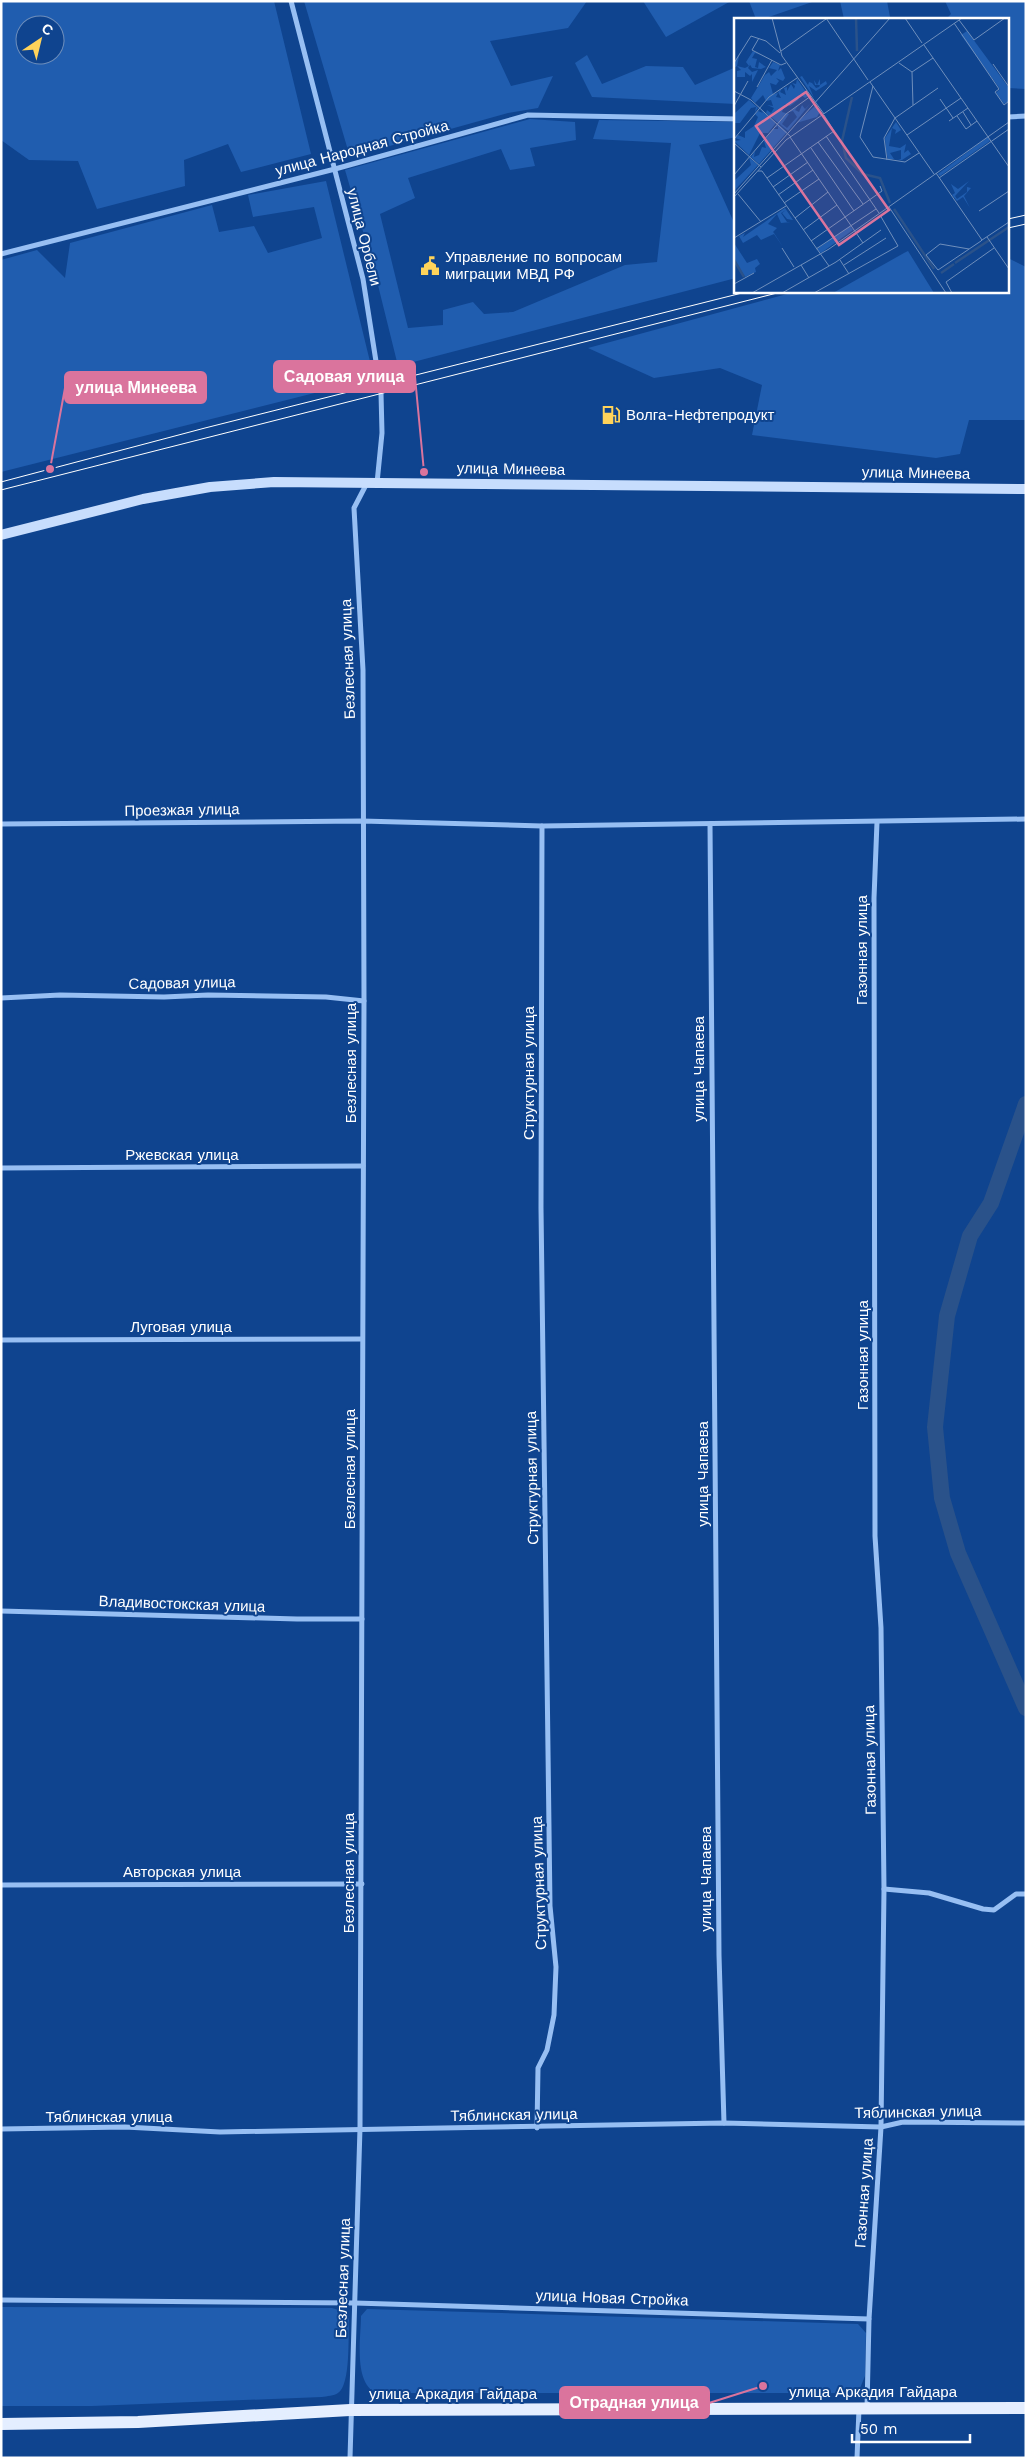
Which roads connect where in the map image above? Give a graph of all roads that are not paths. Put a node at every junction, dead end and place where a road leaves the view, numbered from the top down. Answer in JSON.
{"nodes":[{"id":1,"x":291,"y":1,"type":"edge"},
{"id":2,"x":1026,"y":116,"type":"edge"},
{"id":3,"x":1010,"y":117,"type":"edge"},
{"id":4,"x":734,"y":119,"type":"edge"},
{"id":5,"x":335,"y":169,"type":"junction"},
{"id":6,"x":1,"y":254,"type":"edge"},
{"id":7,"x":373,"y":483,"type":"junction"},
{"id":8,"x":1026,"y":489,"type":"edge"},
{"id":9,"x":1,"y":535,"type":"edge"},
{"id":10,"x":1026,"y":819,"type":"edge"},
{"id":11,"x":362,"y":821,"type":"junction"},
{"id":12,"x":877,"y":822,"type":"junction"},
{"id":13,"x":1,"y":824,"type":"edge"},
{"id":14,"x":710,"y":824,"type":"junction"},
{"id":15,"x":542,"y":826,"type":"junction"},
{"id":16,"x":1,"y":998,"type":"edge"},
{"id":17,"x":364,"y":1001,"type":"junction"},
{"id":18,"x":363,"y":1166,"type":"junction"},
{"id":19,"x":1,"y":1168,"type":"edge"},
{"id":20,"x":362,"y":1339,"type":"junction"},
{"id":21,"x":1,"y":1340,"type":"edge"},
{"id":22,"x":1,"y":1611,"type":"edge"},
{"id":23,"x":362,"y":1619,"type":"junction"},
{"id":24,"x":362,"y":1884,"type":"junction"},
{"id":25,"x":1,"y":1885,"type":"edge"},
{"id":26,"x":884,"y":1889,"type":"junction"},
{"id":27,"x":1026,"y":1894,"type":"edge"},
{"id":28,"x":724,"y":2123,"type":"junction"},
{"id":29,"x":1026,"y":2123,"type":"edge"},
{"id":30,"x":881,"y":2127,"type":"junction"},
{"id":31,"x":360,"y":2128,"type":"junction"},
{"id":32,"x":537,"y":2128,"type":"junction"},
{"id":33,"x":1,"y":2129,"type":"edge"},
{"id":34,"x":1,"y":2300,"type":"edge"},
{"id":35,"x":355,"y":2303,"type":"junction"},
{"id":36,"x":869,"y":2319,"type":"junction"},
{"id":37,"x":1026,"y":2408,"type":"edge"},
{"id":38,"x":863,"y":2409,"type":"junction"},
{"id":39,"x":350,"y":2410,"type":"junction"},
{"id":40,"x":1,"y":2424,"type":"edge"},
{"id":41,"x":350,"y":2458,"type":"edge"},
{"id":42,"x":857,"y":2458,"type":"edge"}],
"edges":[{"from":1,"to":5,"type":"street","name":"улица Орбели"},
{"from":2,"to":3,"type":"street"},
{"from":4,"to":5,"type":"street","name":"улица Народная Стройка"},
{"from":5,"to":6,"type":"street","name":"улица Народная Стройка"},
{"from":5,"to":7,"type":"street","name":"улица Орбели"},
{"from":7,"to":8,"type":"main road","name":"улица Минеева"},
{"from":7,"to":9,"type":"main road","name":"улица Минеева"},
{"from":7,"to":11,"type":"street","name":"Безлесная улица"},
{"from":10,"to":12,"type":"street","name":"Проезжая улица"},
{"from":11,"to":13,"type":"street","name":"Проезжая улица"},
{"from":11,"to":15,"type":"street","name":"Проезжая улица"},
{"from":11,"to":17,"type":"street","name":"Безлесная улица"},
{"from":12,"to":14,"type":"street","name":"Проезжая улица"},
{"from":12,"to":26,"type":"street","name":"Газонная улица"},
{"from":14,"to":15,"type":"street","name":"Проезжая улица"},
{"from":14,"to":28,"type":"street","name":"улица Чапаева"},
{"from":15,"to":32,"type":"street","name":"Структурная улица"},
{"from":16,"to":17,"type":"street","name":"Садовая улица"},
{"from":17,"to":18,"type":"street","name":"Безлесная улица"},
{"from":18,"to":19,"type":"street","name":"Ржевская улица"},
{"from":18,"to":20,"type":"street","name":"Безлесная улица"},
{"from":20,"to":21,"type":"street","name":"Луговая улица"},
{"from":20,"to":23,"type":"street","name":"Безлесная улица"},
{"from":22,"to":23,"type":"street","name":"Владивостокская улица"},
{"from":23,"to":24,"type":"street","name":"Безлесная улица"},
{"from":24,"to":25,"type":"street","name":"Авторская улица"},
{"from":24,"to":31,"type":"street","name":"Безлесная улица"},
{"from":26,"to":27,"type":"street"},
{"from":26,"to":30,"type":"street","name":"Газонная улица"},
{"from":28,"to":30,"type":"street","name":"Тяблинская улица"},
{"from":28,"to":32,"type":"street","name":"Тяблинская улица"},
{"from":29,"to":30,"type":"street","name":"Тяблинская улица"},
{"from":30,"to":36,"type":"street","name":"Газонная улица"},
{"from":31,"to":32,"type":"street","name":"Тяблинская улица"},
{"from":31,"to":33,"type":"street","name":"Тяблинская улица"},
{"from":31,"to":35,"type":"street","name":"Безлесная улица"},
{"from":34,"to":35,"type":"street","name":"улица Новая Стройка"},
{"from":35,"to":36,"type":"street","name":"улица Новая Стройка"},
{"from":35,"to":39,"type":"street","name":"Безлесная улица"},
{"from":36,"to":38,"type":"street","name":"Газонная улица"},
{"from":37,"to":38,"type":"main road","name":"улица Аркадия Гайдара"},
{"from":38,"to":39,"type":"main road","name":"улица Аркадия Гайдара"},
{"from":38,"to":42,"type":"street","name":"Газонная улица"},
{"from":39,"to":40,"type":"main road","name":"улица Аркадия Гайдара"},
{"from":39,"to":41,"type":"street","name":"Безлесная улица"}]}
